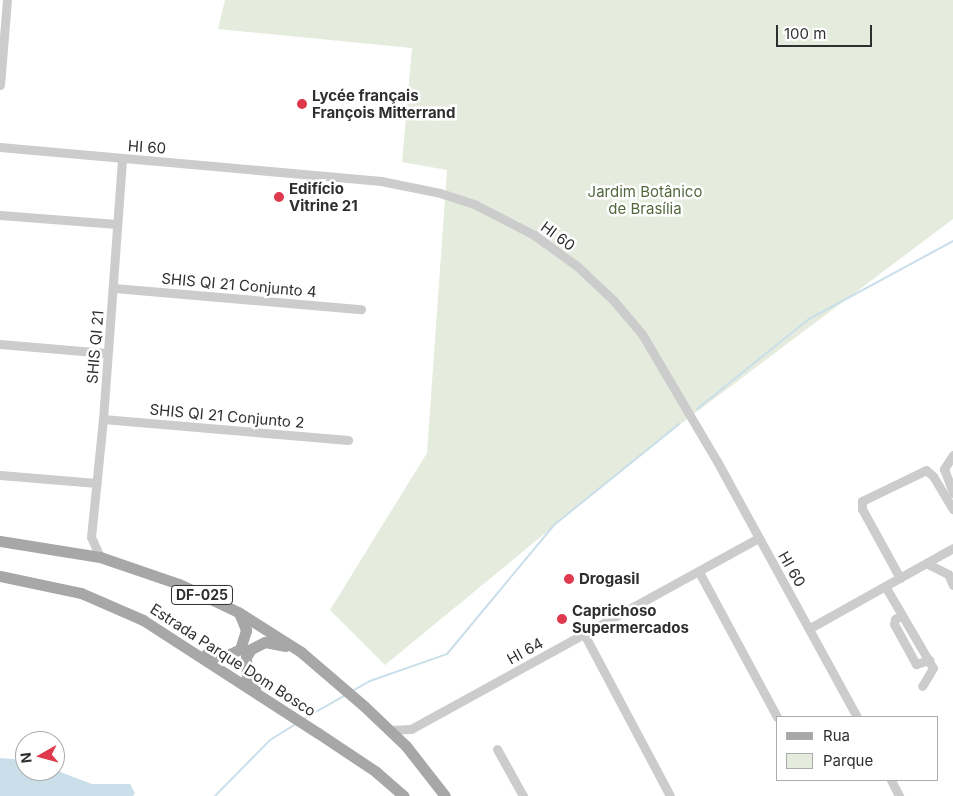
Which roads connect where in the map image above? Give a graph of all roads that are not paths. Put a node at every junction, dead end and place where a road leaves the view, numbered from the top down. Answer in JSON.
{"nodes":[{"id":1,"x":7,"y":0,"type":"edge"},
{"id":2,"x":1,"y":62,"type":"edge"},
{"id":3,"x":0,"y":85,"type":"edge"},
{"id":4,"x":0,"y":147,"type":"edge"},
{"id":5,"x":122,"y":159,"type":"junction"},
{"id":6,"x":0,"y":215,"type":"edge"},
{"id":7,"x":117,"y":224,"type":"junction"},
{"id":8,"x":114,"y":288,"type":"junction"},
{"id":9,"x":361,"y":308,"type":"dead end"},
{"id":10,"x":0,"y":344,"type":"edge"},
{"id":11,"x":106,"y":353,"type":"junction"},
{"id":12,"x":103,"y":419,"type":"junction"},
{"id":13,"x":348,"y":440,"type":"dead end"},
{"id":14,"x":953,"y":455,"type":"edge"},
{"id":15,"x":0,"y":475,"type":"edge"},
{"id":16,"x":97,"y":483,"type":"junction"},
{"id":17,"x":953,"y":493,"type":"edge"},
{"id":18,"x":953,"y":509,"type":"edge"},
{"id":19,"x":91,"y":537,"type":"junction"},
{"id":20,"x":758,"y":538,"type":"junction"},
{"id":21,"x":0,"y":541,"type":"edge"},
{"id":22,"x":953,"y":548,"type":"edge"},
{"id":23,"x":80,"y":552,"type":"junction"},
{"id":24,"x":100,"y":557,"type":"junction"},
{"id":25,"x":926,"y":563,"type":"junction"},
{"id":26,"x":699,"y":572,"type":"junction"},
{"id":27,"x":0,"y":576,"type":"edge"},
{"id":28,"x":900,"y":578,"type":"junction"},
{"id":29,"x":953,"y":584,"type":"edge"},
{"id":30,"x":885,"y":586,"type":"junction"},
{"id":31,"x":238,"y":612,"type":"junction"},
{"id":32,"x":902,"y":615,"type":"junction"},
{"id":33,"x":810,"y":628,"type":"junction"},
{"id":34,"x":584,"y":634,"type":"junction"},
{"id":35,"x":918,"y":641,"type":"junction"},
{"id":36,"x":190,"y":648,"type":"junction"},
{"id":37,"x":907,"y":648,"type":"junction"},
{"id":38,"x":301,"y":652,"type":"junction"},
{"id":39,"x":929,"y":660,"type":"junction"},
{"id":40,"x":922,"y":686,"type":"dead end"},
{"id":41,"x":260,"y":696,"type":"junction"},
{"id":42,"x":776,"y":716,"type":"edge"},
{"id":43,"x":856,"y":716,"type":"edge"},
{"id":44,"x":411,"y":729,"type":"junction"},
{"id":45,"x":390,"y":730,"type":"junction"},
{"id":46,"x":406,"y":746,"type":"junction"},
{"id":47,"x":497,"y":749,"type":"dead end"},
{"id":48,"x":892,"y":781,"type":"edge"},
{"id":49,"x":404,"y":796,"type":"edge"},
{"id":50,"x":445,"y":796,"type":"edge"},
{"id":51,"x":523,"y":796,"type":"edge"},
{"id":52,"x":670,"y":796,"type":"edge"},
{"id":53,"x":899,"y":796,"type":"edge"}],
"edges":[{"from":1,"to":2,"type":"street"},
{"from":2,"to":3,"type":"street"},
{"from":4,"to":5,"type":"street","name":"HI 60"},
{"from":5,"to":7,"type":"street","name":"SHIS QI 21"},
{"from":5,"to":20,"type":"street","name":"HI 60"},
{"from":6,"to":7,"type":"street"},
{"from":7,"to":8,"type":"street","name":"SHIS QI 21"},
{"from":8,"to":9,"type":"street","name":"SHIS QI 21 Conjunto 4"},
{"from":8,"to":11,"type":"street","name":"SHIS QI 21"},
{"from":10,"to":11,"type":"street"},
{"from":11,"to":12,"type":"street","name":"SHIS QI 21"},
{"from":12,"to":13,"type":"street","name":"SHIS QI 21 Conjunto 2"},
{"from":12,"to":16,"type":"street","name":"SHIS QI 21"},
{"from":14,"to":17,"type":"street"},
{"from":15,"to":16,"type":"street"},
{"from":16,"to":19,"type":"street","name":"SHIS QI 21"},
{"from":18,"to":28,"type":"street"},
{"from":19,"to":23,"type":"street","name":"SHIS QI 21"},
{"from":19,"to":24,"type":"street"},
{"from":20,"to":26,"type":"street","name":"HI 64"},
{"from":20,"to":33,"type":"street","name":"HI 60"},
{"from":21,"to":23,"type":"main road","number":"DF-025"},
{"from":22,"to":25,"type":"street"},
{"from":23,"to":24,"type":"main road","number":"DF-025"},
{"from":24,"to":31,"type":"main road","number":"DF-025"},
{"from":25,"to":28,"type":"street"},
{"from":25,"to":29,"type":"street"},
{"from":26,"to":34,"type":"street","name":"HI 64"},
{"from":26,"to":42,"type":"street"},
{"from":27,"to":36,"type":"main road","name":"Estrada Parque Dom Bosco"},
{"from":28,"to":30,"type":"street"},
{"from":30,"to":32,"type":"street"},
{"from":30,"to":33,"type":"street"},
{"from":31,"to":36,"type":"main road"},
{"from":31,"to":38,"type":"main road","number":"DF-025"},
{"from":32,"to":35,"type":"street"},
{"from":32,"to":37,"type":"street"},
{"from":33,"to":43,"type":"street","name":"HI 60"},
{"from":34,"to":44,"type":"street","name":"HI 64"},
{"from":34,"to":52,"type":"street"},
{"from":35,"to":37,"type":"street"},
{"from":35,"to":39,"type":"street"},
{"from":36,"to":41,"type":"main road","name":"Estrada Parque Dom Bosco"},
{"from":37,"to":39,"type":"street"},
{"from":38,"to":41,"type":"main road"},
{"from":38,"to":45,"type":"main road","number":"DF-025"},
{"from":39,"to":40,"type":"street"},
{"from":41,"to":49,"type":"main road","name":"Estrada Parque Dom Bosco"},
{"from":44,"to":45,"type":"street","name":"HI 64"},
{"from":44,"to":46,"type":"street"},
{"from":45,"to":46,"type":"main road","number":"DF-025"},
{"from":46,"to":50,"type":"main road","number":"DF-025"},
{"from":47,"to":51,"type":"street"},
{"from":48,"to":53,"type":"street"}]}
